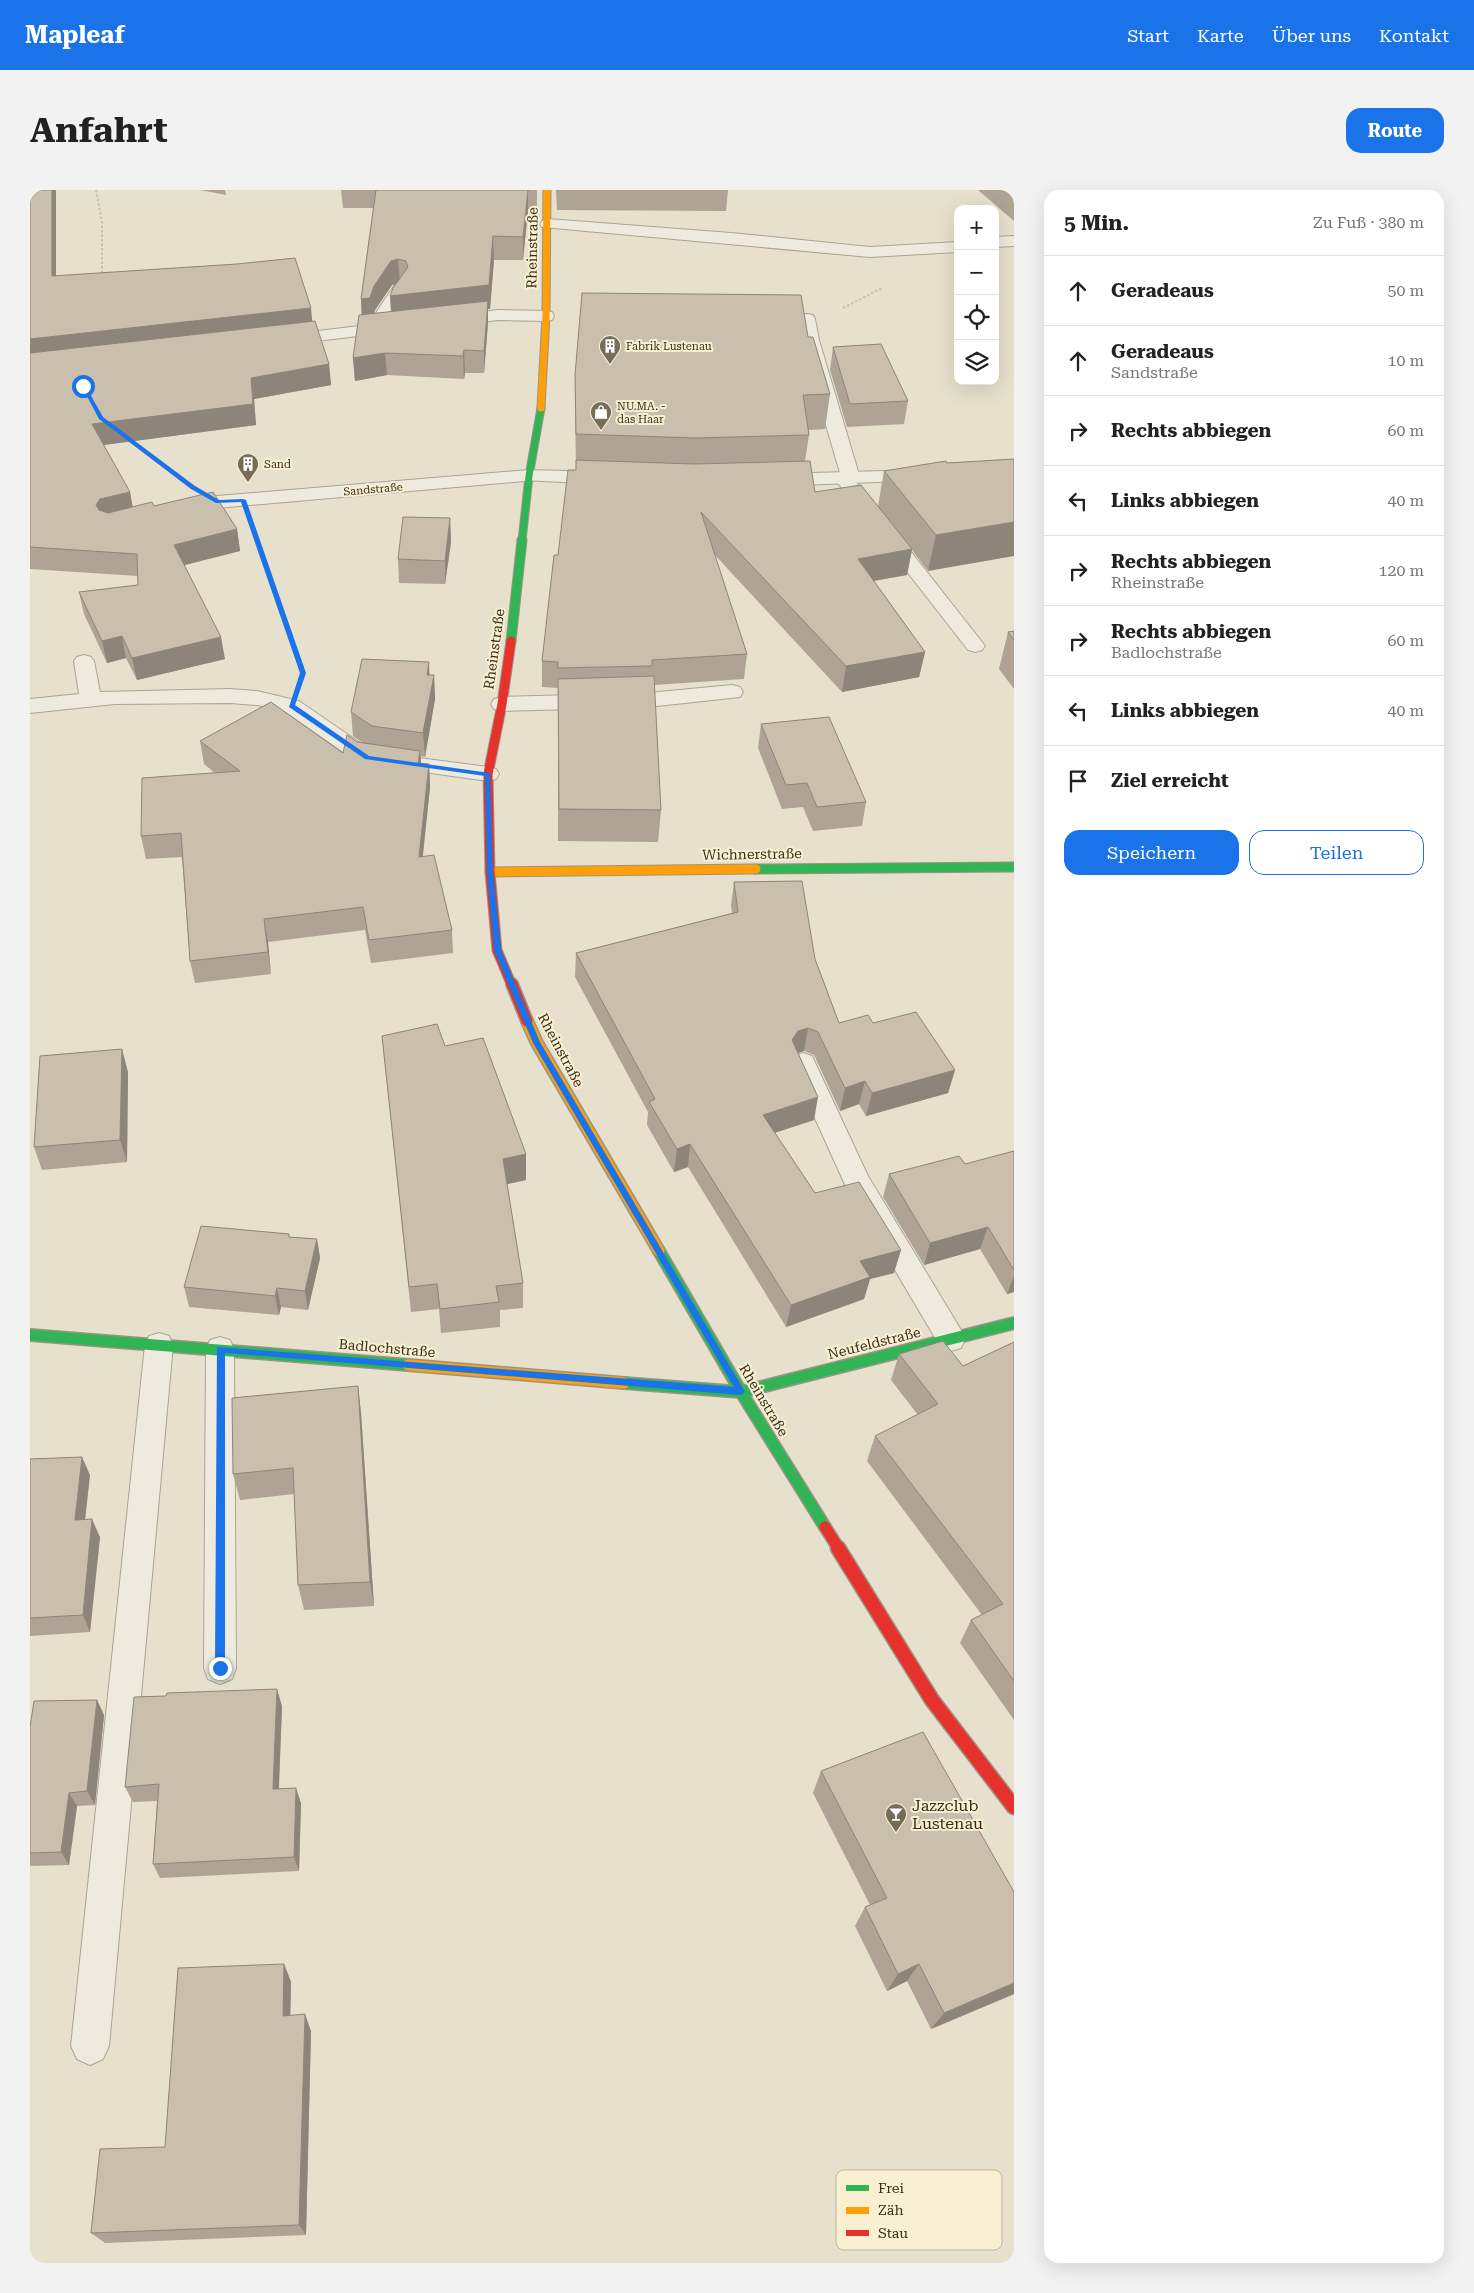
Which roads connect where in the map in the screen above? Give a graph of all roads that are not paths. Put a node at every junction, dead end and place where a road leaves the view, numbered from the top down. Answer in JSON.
{"nodes":[{"id":1,"x":547,"y":190,"type":"edge"},
{"id":2,"x":548,"y":224,"type":"junction"},
{"id":3,"x":1014,"y":241,"type":"edge"},
{"id":4,"x":999,"y":242,"type":"edge"},
{"id":5,"x":954,"y":247,"type":"edge"},
{"id":6,"x":400,"y":290,"type":"edge"},
{"id":7,"x":546,"y":316,"type":"junction"},
{"id":8,"x":807,"y":319,"type":"edge"},
{"id":9,"x":429,"y":323,"type":"edge"},
{"id":10,"x":409,"y":325,"type":"edge"},
{"id":11,"x":379,"y":329,"type":"junction"},
{"id":12,"x":272,"y":342,"type":"edge"},
{"id":13,"x":529,"y":476,"type":"junction"},
{"id":14,"x":937,"y":476,"type":"edge"},
{"id":15,"x":847,"y":478,"type":"junction"},
{"id":16,"x":625,"y":479,"type":"edge"},
{"id":17,"x":758,"y":480,"type":"edge"},
{"id":18,"x":160,"y":516,"type":"edge"},
{"id":19,"x":975,"y":646,"type":"dead end"},
{"id":20,"x":84,"y":661,"type":"dead end"},
{"id":21,"x":732,"y":692,"type":"dead end"},
{"id":22,"x":91,"y":699,"type":"junction"},
{"id":23,"x":502,"y":704,"type":"junction"},
{"id":24,"x":30,"y":706,"type":"edge"},
{"id":25,"x":488,"y":774,"type":"junction"},
{"id":26,"x":1014,"y":867,"type":"edge"},
{"id":27,"x":490,"y":872,"type":"junction"},
{"id":28,"x":803,"y":1064,"type":"edge"},
{"id":29,"x":1014,"y":1323,"type":"edge"},
{"id":30,"x":30,"y":1334,"type":"edge"},
{"id":31,"x":950,"y":1339,"type":"junction"},
{"id":32,"x":159,"y":1345,"type":"junction"},
{"id":33,"x":220,"y":1349,"type":"junction"},
{"id":34,"x":741,"y":1392,"type":"junction"},
{"id":35,"x":220,"y":1668,"type":"dead end"},
{"id":36,"x":1014,"y":1807,"type":"edge"},
{"id":37,"x":90,"y":2046,"type":"dead end"}],
"edges":[{"from":1,"to":2,"type":"street","name":"Rheinstraße"},
{"from":2,"to":5,"type":"street"},
{"from":2,"to":7,"type":"street","name":"Rheinstraße"},
{"from":3,"to":4,"type":"street"},
{"from":6,"to":11,"type":"street"},
{"from":7,"to":9,"type":"street"},
{"from":7,"to":13,"type":"street","name":"Rheinstraße"},
{"from":8,"to":15,"type":"street"},
{"from":10,"to":11,"type":"street"},
{"from":11,"to":12,"type":"street"},
{"from":13,"to":16,"type":"street","name":"Sandstraße"},
{"from":13,"to":18,"type":"street","name":"Sandstraße"},
{"from":13,"to":23,"type":"street","name":"Rheinstraße"},
{"from":14,"to":15,"type":"street"},
{"from":15,"to":17,"type":"street"},
{"from":15,"to":19,"type":"street"},
{"from":20,"to":22,"type":"street"},
{"from":21,"to":23,"type":"street"},
{"from":22,"to":24,"type":"street"},
{"from":22,"to":25,"type":"street"},
{"from":23,"to":25,"type":"street","name":"Rheinstraße"},
{"from":25,"to":27,"type":"street","name":"Rheinstraße"},
{"from":26,"to":27,"type":"street","name":"Wichnerstraße"},
{"from":27,"to":34,"type":"street","name":"Rheinstraße"},
{"from":28,"to":31,"type":"street"},
{"from":29,"to":31,"type":"street","name":"Neufeldstraße"},
{"from":30,"to":32,"type":"street","name":"Badlochstraße"},
{"from":31,"to":34,"type":"street","name":"Neufeldstraße"},
{"from":32,"to":33,"type":"street","name":"Badlochstraße"},
{"from":32,"to":37,"type":"street"},
{"from":33,"to":34,"type":"street","name":"Badlochstraße"},
{"from":33,"to":35,"type":"street"},
{"from":34,"to":36,"type":"street","name":"Rheinstraße"}]}
